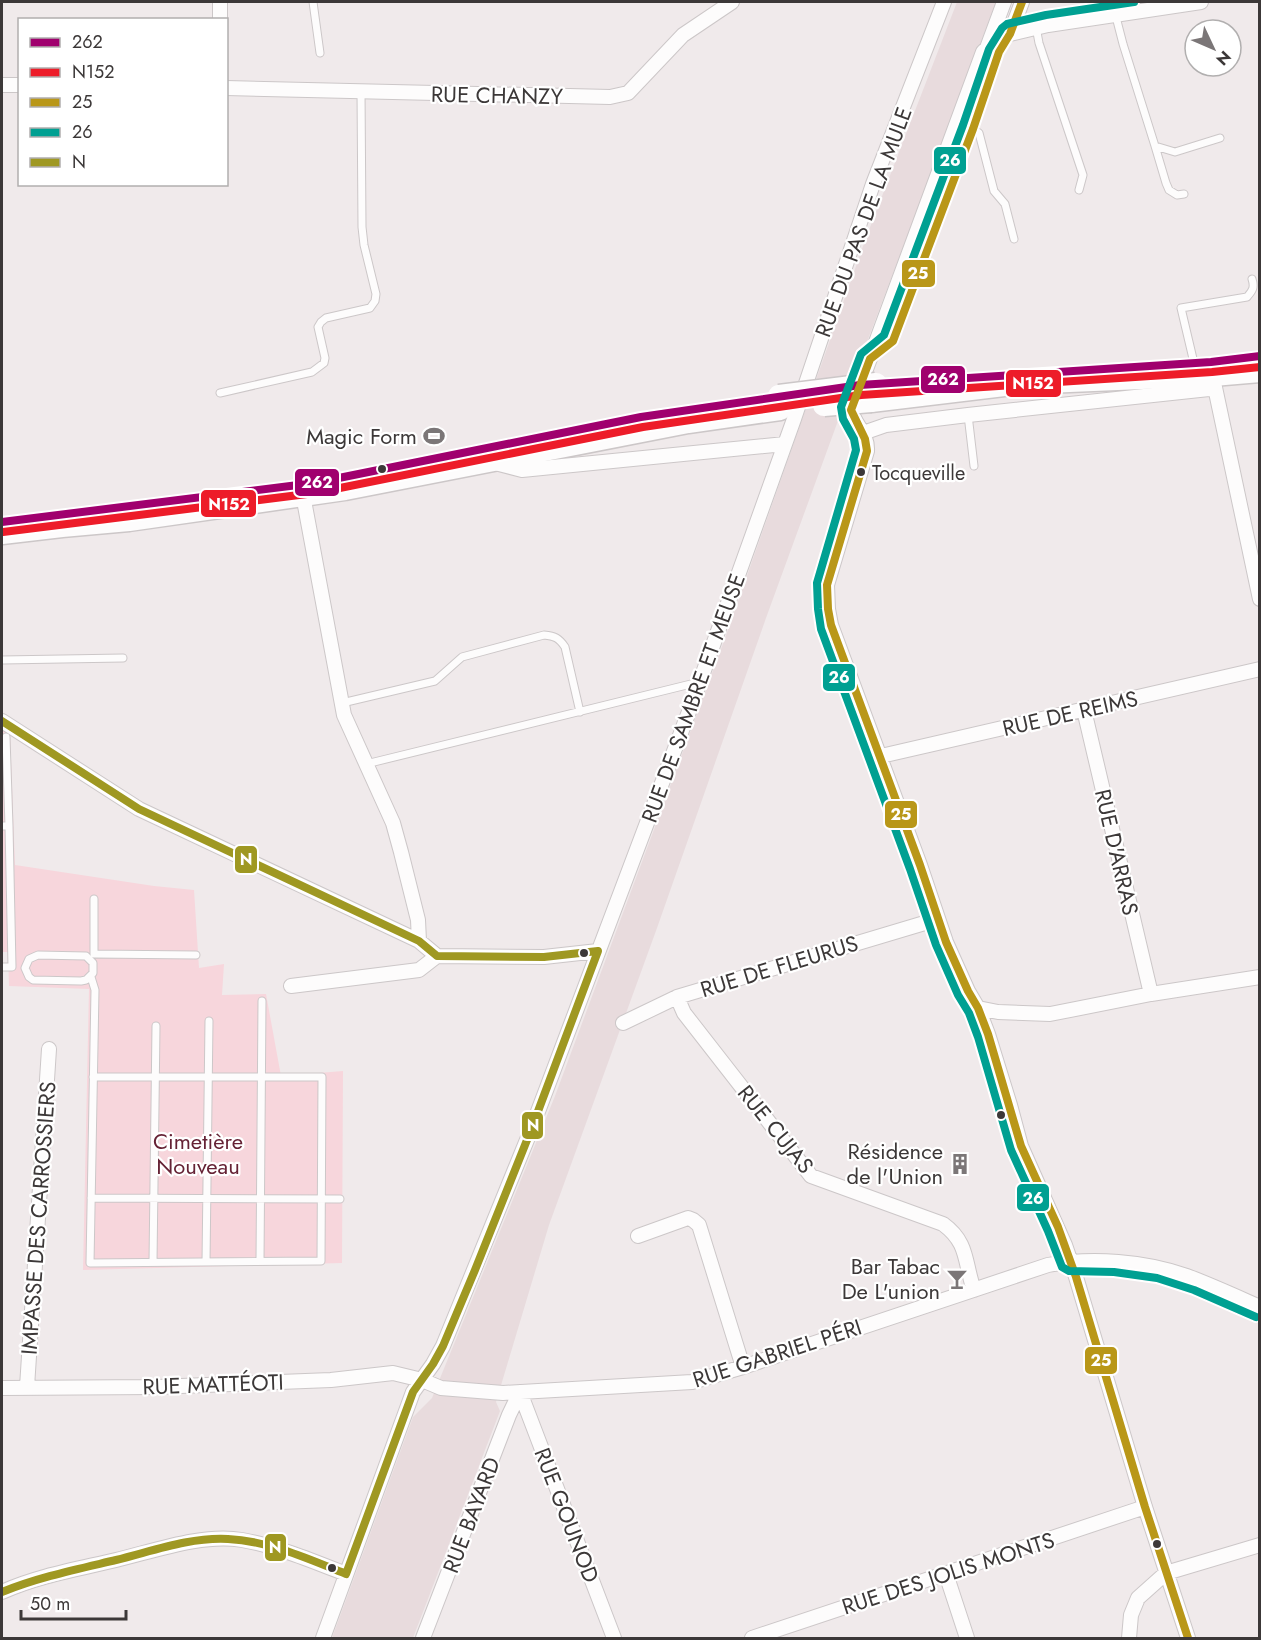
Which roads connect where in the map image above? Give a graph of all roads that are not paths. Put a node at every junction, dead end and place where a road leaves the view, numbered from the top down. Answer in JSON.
{"nodes":[{"id":1,"x":220,"y":2,"type":"edge"},
{"id":2,"x":312,"y":2,"type":"edge"},
{"id":3,"x":732,"y":2,"type":"edge"},
{"id":4,"x":944,"y":2,"type":"edge"},
{"id":5,"x":1004,"y":2,"type":"edge"},
{"id":6,"x":1022,"y":2,"type":"edge"},
{"id":7,"x":1201,"y":2,"type":"edge"},
{"id":8,"x":1148,"y":5,"type":"edge"},
{"id":9,"x":1115,"y":13,"type":"junction"},
{"id":10,"x":220,"y":18,"type":"edge"},
{"id":11,"x":1036,"y":27,"type":"junction"},
{"id":12,"x":1010,"y":34,"type":"junction"},
{"id":13,"x":985,"y":50,"type":"junction"},
{"id":14,"x":320,"y":53,"type":"dead end"},
{"id":15,"x":2,"y":85,"type":"edge"},
{"id":16,"x":18,"y":85,"type":"edge"},
{"id":17,"x":228,"y":88,"type":"edge"},
{"id":18,"x":361,"y":92,"type":"junction"},
{"id":19,"x":973,"y":129,"type":"junction"},
{"id":20,"x":1220,"y":138,"type":"dead end"},
{"id":21,"x":1155,"y":146,"type":"junction"},
{"id":22,"x":1079,"y":190,"type":"dead end"},
{"id":23,"x":1184,"y":194,"type":"dead end"},
{"id":24,"x":1014,"y":239,"type":"dead end"},
{"id":25,"x":1252,"y":279,"type":"dead end"},
{"id":26,"x":1260,"y":356,"type":"edge"},
{"id":27,"x":870,"y":359,"type":"junction"},
{"id":28,"x":1194,"y":363,"type":"junction"},
{"id":29,"x":1260,"y":371,"type":"edge"},
{"id":30,"x":1211,"y":382,"type":"junction"},
{"id":31,"x":220,"y":393,"type":"dead end"},
{"id":32,"x":873,"y":393,"type":"junction"},
{"id":33,"x":780,"y":403,"type":"junction"},
{"id":34,"x":968,"y":415,"type":"junction"},
{"id":35,"x":863,"y":433,"type":"junction"},
{"id":36,"x":785,"y":444,"type":"junction"},
{"id":37,"x":484,"y":461,"type":"junction"},
{"id":38,"x":974,"y":466,"type":"dead end"},
{"id":39,"x":303,"y":495,"type":"junction"},
{"id":40,"x":2,"y":522,"type":"edge"},
{"id":41,"x":2,"y":533,"type":"edge"},
{"id":42,"x":1260,"y":599,"type":"edge"},
{"id":43,"x":123,"y":658,"type":"dead end"},
{"id":44,"x":2,"y":660,"type":"edge"},
{"id":45,"x":1260,"y":669,"type":"edge"},
{"id":46,"x":700,"y":682,"type":"junction"},
{"id":47,"x":342,"y":703,"type":"junction"},
{"id":48,"x":1084,"y":710,"type":"junction"},
{"id":49,"x":580,"y":712,"type":"junction"},
{"id":50,"x":2,"y":721,"type":"edge"},
{"id":51,"x":6,"y":737,"type":"dead end"},
{"id":52,"x":880,"y":756,"type":"junction"},
{"id":53,"x":366,"y":764,"type":"junction"},
{"id":54,"x":5,"y":826,"type":"edge"},
{"id":55,"x":94,"y":899,"type":"dead end"},
{"id":56,"x":938,"y":918,"type":"junction"},
{"id":57,"x":419,"y":941,"type":"junction"},
{"id":58,"x":598,"y":951,"type":"junction"},
{"id":59,"x":196,"y":955,"type":"dead end"},
{"id":60,"x":92,"y":956,"type":"junction"},
{"id":61,"x":437,"y":956,"type":"junction"},
{"id":62,"x":2,"y":967,"type":"edge"},
{"id":63,"x":12,"y":967,"type":"junction"},
{"id":64,"x":25,"y":968,"type":"junction"},
{"id":65,"x":91,"y":977,"type":"junction"},
{"id":66,"x":1260,"y":977,"type":"edge"},
{"id":67,"x":291,"y":986,"type":"dead end"},
{"id":68,"x":1151,"y":994,"type":"junction"},
{"id":69,"x":677,"y":997,"type":"junction"},
{"id":70,"x":262,"y":1001,"type":"dead end"},
{"id":71,"x":978,"y":1008,"type":"junction"},
{"id":72,"x":209,"y":1021,"type":"dead end"},
{"id":73,"x":623,"y":1023,"type":"dead end"},
{"id":74,"x":156,"y":1026,"type":"dead end"},
{"id":75,"x":49,"y":1049,"type":"dead end"},
{"id":76,"x":93,"y":1077,"type":"junction"},
{"id":77,"x":155,"y":1077,"type":"junction"},
{"id":78,"x":208,"y":1077,"type":"junction"},
{"id":79,"x":262,"y":1077,"type":"junction"},
{"id":80,"x":91,"y":1198,"type":"junction"},
{"id":81,"x":154,"y":1198,"type":"junction"},
{"id":82,"x":207,"y":1199,"type":"junction"},
{"id":83,"x":260,"y":1199,"type":"junction"},
{"id":84,"x":321,"y":1199,"type":"junction"},
{"id":85,"x":340,"y":1199,"type":"dead end"},
{"id":86,"x":638,"y":1236,"type":"dead end"},
{"id":87,"x":260,"y":1261,"type":"junction"},
{"id":88,"x":1071,"y":1261,"type":"junction"},
{"id":89,"x":153,"y":1262,"type":"junction"},
{"id":90,"x":206,"y":1262,"type":"junction"},
{"id":91,"x":974,"y":1290,"type":"junction"},
{"id":92,"x":1260,"y":1307,"type":"edge"},
{"id":93,"x":743,"y":1367,"type":"junction"},
{"id":94,"x":422,"y":1380,"type":"junction"},
{"id":95,"x":27,"y":1387,"type":"junction"},
{"id":96,"x":2,"y":1388,"type":"edge"},
{"id":97,"x":520,"y":1392,"type":"junction"},
{"id":98,"x":1145,"y":1507,"type":"junction"},
{"id":99,"x":1260,"y":1545,"type":"edge"},
{"id":100,"x":1166,"y":1573,"type":"junction"},
{"id":101,"x":346,"y":1574,"type":"junction"},
{"id":102,"x":946,"y":1574,"type":"junction"},
{"id":103,"x":2,"y":1592,"type":"edge"},
{"id":104,"x":323,"y":1638,"type":"edge"},
{"id":105,"x":423,"y":1638,"type":"edge"},
{"id":106,"x":614,"y":1638,"type":"edge"},
{"id":107,"x":752,"y":1638,"type":"edge"},
{"id":108,"x":967,"y":1638,"type":"edge"},
{"id":109,"x":1130,"y":1638,"type":"edge"},
{"id":110,"x":1188,"y":1638,"type":"edge"}],
"edges":[{"from":1,"to":10,"type":"street"},
{"from":2,"to":14,"type":"lane"},
{"from":3,"to":18,"type":"street","name":"RUE CHANZY"},
{"from":4,"to":36,"type":"street","name":"RUE DU PAS DE LA MULE"},
{"from":5,"to":13,"type":"street"},
{"from":6,"to":12,"type":"street"},
{"from":7,"to":8,"type":"street"},
{"from":8,"to":9,"type":"street"},
{"from":9,"to":11,"type":"street"},
{"from":9,"to":21,"type":"lane"},
{"from":11,"to":12,"type":"street"},
{"from":11,"to":22,"type":"lane"},
{"from":12,"to":13,"type":"street"},
{"from":12,"to":19,"type":"lane"},
{"from":13,"to":27,"type":"street"},
{"from":15,"to":16,"type":"street"},
{"from":17,"to":18,"type":"street","name":"RUE CHANZY"},
{"from":18,"to":31,"type":"lane"},
{"from":19,"to":24,"type":"lane"},
{"from":19,"to":27,"type":"lane"},
{"from":20,"to":21,"type":"lane"},
{"from":21,"to":23,"type":"lane"},
{"from":25,"to":28,"type":"lane"},
{"from":26,"to":28,"type":"main road"},
{"from":27,"to":35,"type":"street"},
{"from":28,"to":32,"type":"main road"},
{"from":29,"to":30,"type":"main road"},
{"from":30,"to":32,"type":"main road"},
{"from":30,"to":34,"type":"street"},
{"from":30,"to":42,"type":"street"},
{"from":32,"to":33,"type":"main road","bridge":true},
{"from":33,"to":37,"type":"main road"},
{"from":33,"to":40,"type":"main road"},
{"from":34,"to":35,"type":"street"},
{"from":34,"to":38,"type":"lane"},
{"from":35,"to":52,"type":"street"},
{"from":36,"to":37,"type":"street"},
{"from":36,"to":46,"type":"street","name":"RUE DE SAMBRE ET MEUSE"},
{"from":37,"to":39,"type":"main road"},
{"from":39,"to":41,"type":"main road"},
{"from":39,"to":47,"type":"street"},
{"from":43,"to":44,"type":"lane"},
{"from":45,"to":48,"type":"street","name":"RUE DE REIMS"},
{"from":46,"to":49,"type":"lane"},
{"from":46,"to":58,"type":"street","name":"RUE DE SAMBRE ET MEUSE"},
{"from":47,"to":49,"type":"lane"},
{"from":47,"to":53,"type":"street"},
{"from":48,"to":52,"type":"street","name":"RUE DE REIMS"},
{"from":48,"to":68,"type":"street","name":"RUE D'ARRAS"},
{"from":49,"to":53,"type":"lane"},
{"from":50,"to":57,"type":"street"},
{"from":51,"to":54,"type":"lane"},
{"from":52,"to":56,"type":"street"},
{"from":53,"to":57,"type":"street"},
{"from":54,"to":63,"type":"lane"},
{"from":55,"to":60,"type":"lane"},
{"from":56,"to":69,"type":"street","name":"RUE DE FLEURUS"},
{"from":56,"to":71,"type":"street"},
{"from":57,"to":61,"type":"street"},
{"from":58,"to":61,"type":"street"},
{"from":58,"to":94,"type":"street","name":"RUE DE SAMBRE ET MEUSE"},
{"from":59,"to":60,"type":"lane"},
{"from":60,"to":64,"type":"lane"},
{"from":60,"to":65,"type":"lane"},
{"from":61,"to":67,"type":"street"},
{"from":62,"to":63,"type":"lane"},
{"from":63,"to":64,"type":"lane"},
{"from":64,"to":65,"type":"lane"},
{"from":65,"to":76,"type":"lane"},
{"from":66,"to":68,"type":"street"},
{"from":68,"to":71,"type":"street"},
{"from":69,"to":73,"type":"street","name":"RUE DE FLEURUS"},
{"from":69,"to":91,"type":"street","name":"RUE CUJAS"},
{"from":70,"to":79,"type":"lane"},
{"from":71,"to":88,"type":"street"},
{"from":72,"to":78,"type":"lane"},
{"from":74,"to":77,"type":"lane"},
{"from":75,"to":95,"type":"street","name":"IMPASSE DES CARROSSIERS"},
{"from":76,"to":77,"type":"lane"},
{"from":76,"to":80,"type":"lane"},
{"from":77,"to":78,"type":"lane"},
{"from":77,"to":81,"type":"lane"},
{"from":78,"to":79,"type":"lane"},
{"from":78,"to":82,"type":"lane"},
{"from":79,"to":83,"type":"lane"},
{"from":79,"to":84,"type":"lane"},
{"from":80,"to":81,"type":"lane"},
{"from":80,"to":89,"type":"lane"},
{"from":81,"to":82,"type":"lane"},
{"from":81,"to":89,"type":"lane"},
{"from":82,"to":83,"type":"lane"},
{"from":82,"to":90,"type":"lane"},
{"from":83,"to":84,"type":"lane"},
{"from":83,"to":87,"type":"lane"},
{"from":84,"to":85,"type":"lane"},
{"from":84,"to":87,"type":"lane"},
{"from":86,"to":93,"type":"street"},
{"from":87,"to":90,"type":"lane"},
{"from":88,"to":91,"type":"street","name":"RUE GABRIEL PÉRI"},
{"from":88,"to":92,"type":"street","name":"RUE GABRIEL PÉRI"},
{"from":88,"to":98,"type":"street"},
{"from":89,"to":90,"type":"lane"},
{"from":91,"to":93,"type":"street","name":"RUE GABRIEL PÉRI"},
{"from":93,"to":97,"type":"street","name":"RUE GABRIEL PÉRI"},
{"from":94,"to":95,"type":"street","name":"RUE MATTÉOTI"},
{"from":94,"to":97,"type":"street","name":"RUE GABRIEL PÉRI"},
{"from":94,"to":101,"type":"street","name":"RUE DE SAMBRE ET MEUSE"},
{"from":95,"to":96,"type":"street","name":"RUE MATTÉOTI"},
{"from":97,"to":105,"type":"street","name":"RUE BAYARD"},
{"from":97,"to":106,"type":"street","name":"RUE GOUNOD"},
{"from":98,"to":100,"type":"street"},
{"from":98,"to":102,"type":"street","name":"RUE DES JOLIS MONTS"},
{"from":99,"to":100,"type":"street"},
{"from":100,"to":109,"type":"street"},
{"from":100,"to":110,"type":"street"},
{"from":101,"to":103,"type":"street"},
{"from":101,"to":104,"type":"street","name":"RUE DE SAMBRE ET MEUSE"},
{"from":102,"to":107,"type":"street","name":"RUE DES JOLIS MONTS"},
{"from":102,"to":108,"type":"street"}]}
